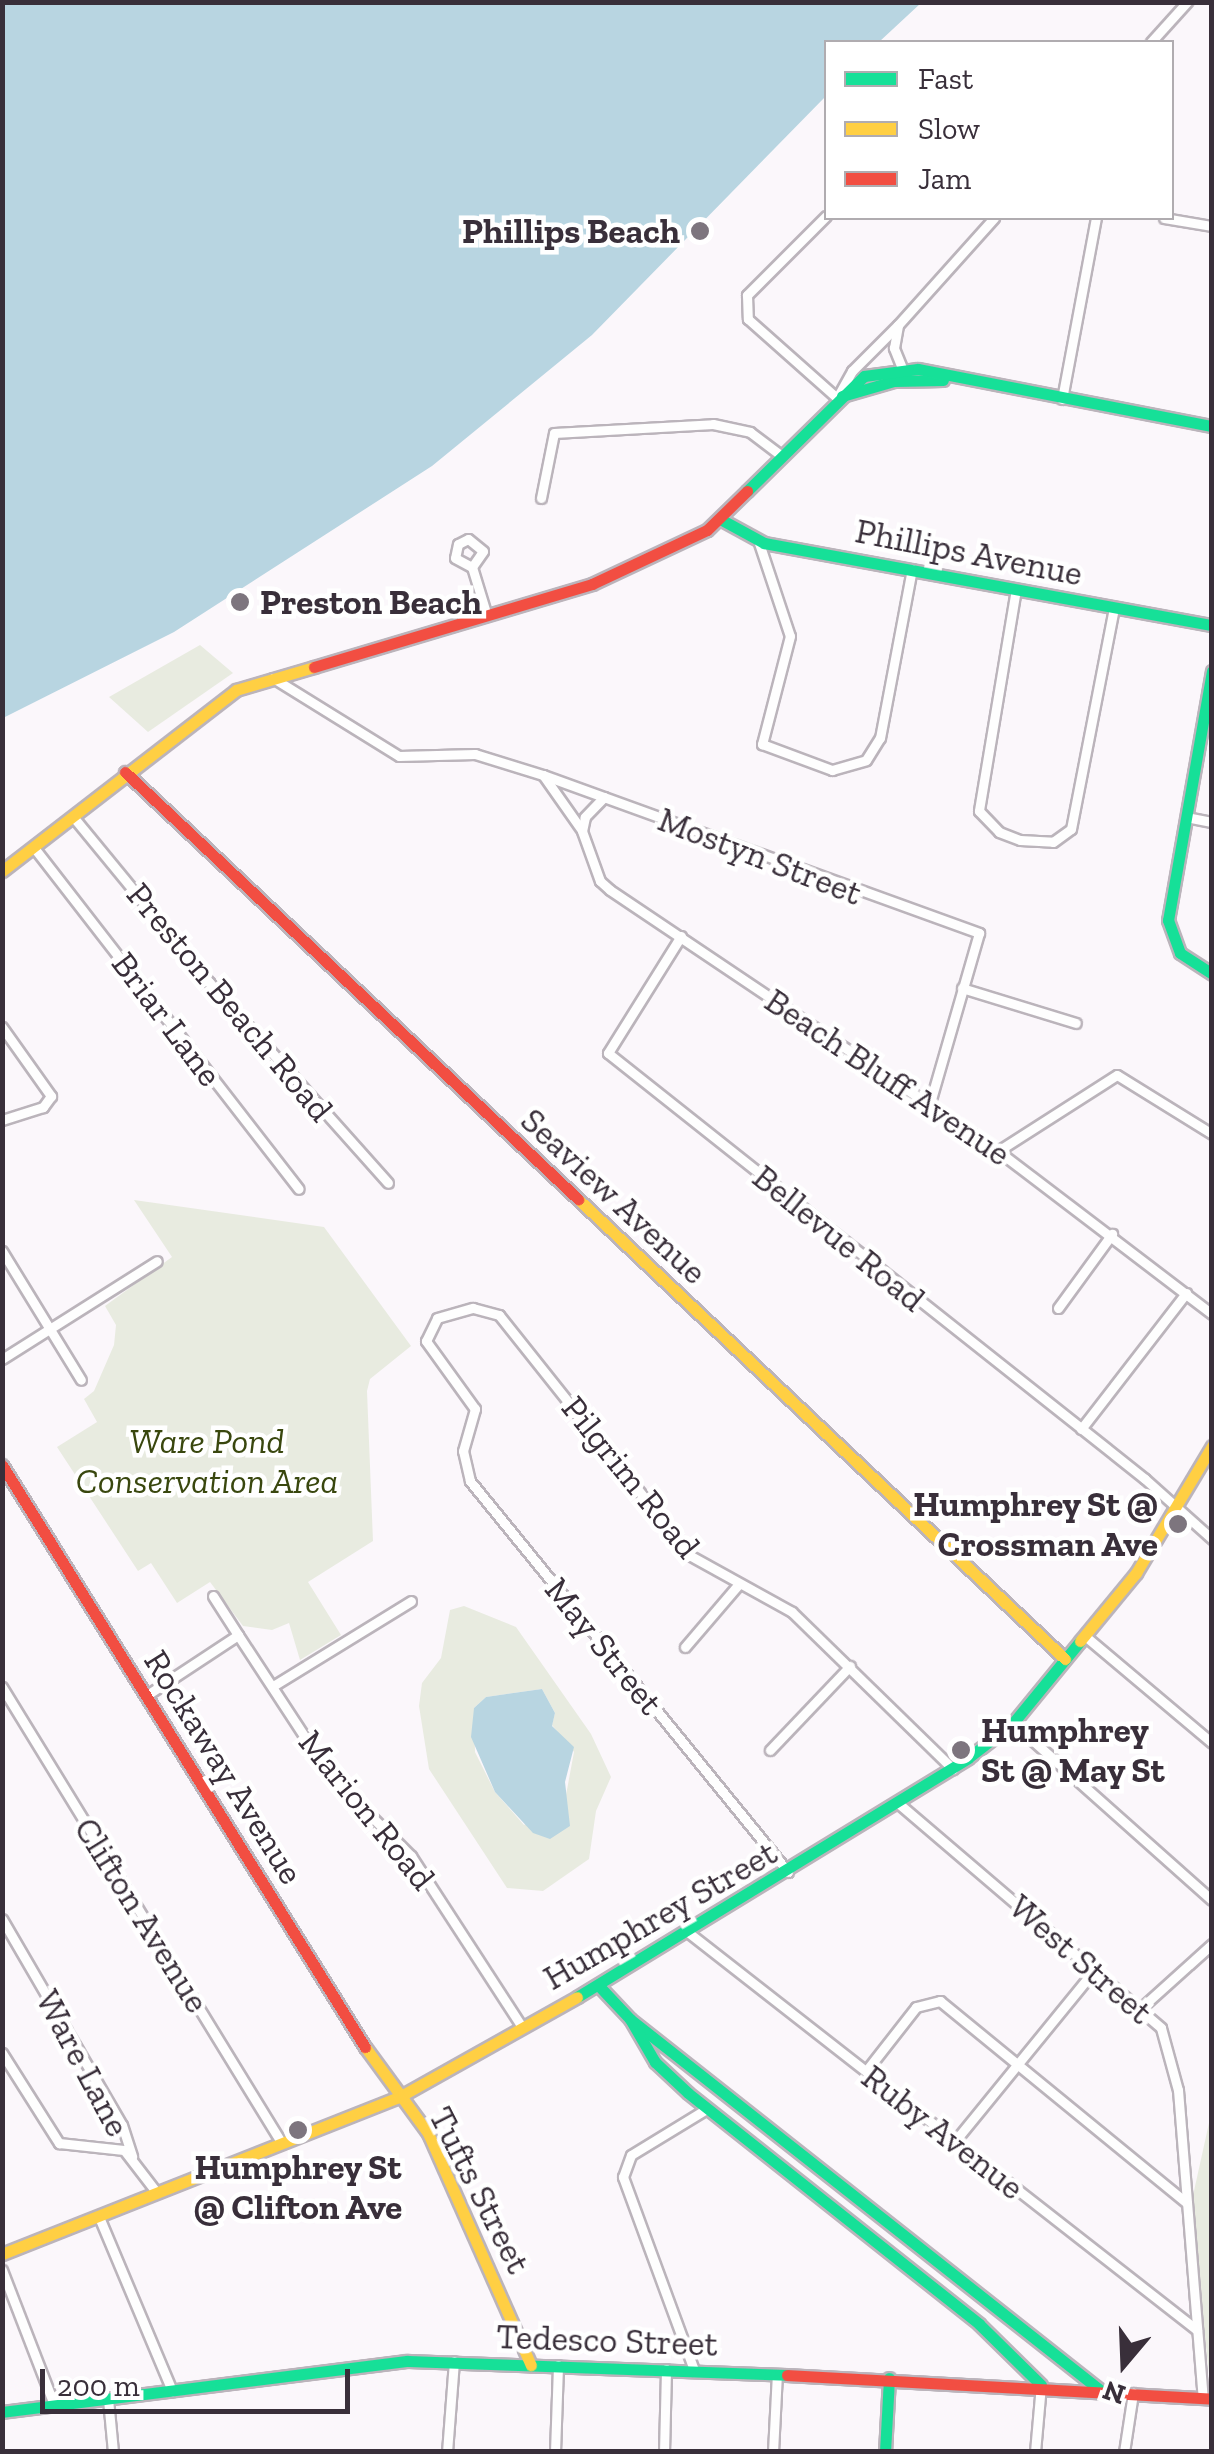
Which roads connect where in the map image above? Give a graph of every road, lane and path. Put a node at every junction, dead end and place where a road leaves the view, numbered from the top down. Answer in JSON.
{"nodes":[{"id":1,"x":1187,"y":2,"type":"edge"},
{"id":2,"x":1152,"y":40,"type":"edge"},
{"id":3,"x":824,"y":218,"type":"edge"},
{"id":4,"x":992,"y":220,"type":"edge"},
{"id":5,"x":1096,"y":220,"type":"edge"},
{"id":6,"x":1174,"y":220,"type":"edge"},
{"id":7,"x":1212,"y":226,"type":"edge"},
{"id":8,"x":898,"y":325,"type":"junction"},
{"id":9,"x":902,"y":368,"type":"junction"},
{"id":10,"x":956,"y":380,"type":"junction"},
{"id":11,"x":837,"y":398,"type":"junction"},
{"id":12,"x":1062,"y":399,"type":"junction"},
{"id":13,"x":1212,"y":426,"type":"edge"},
{"id":14,"x":782,"y":456,"type":"junction"},
{"id":15,"x":541,"y":498,"type":"dead end"},
{"id":16,"x":722,"y":520,"type":"junction"},
{"id":17,"x":758,"y":540,"type":"junction"},
{"id":18,"x":472,"y":567,"type":"dead end"},
{"id":19,"x":912,"y":569,"type":"junction"},
{"id":20,"x":1016,"y":589,"type":"junction"},
{"id":21,"x":1114,"y":607,"type":"junction"},
{"id":22,"x":487,"y":616,"type":"junction"},
{"id":23,"x":1212,"y":624,"type":"edge"},
{"id":24,"x":1212,"y":671,"type":"edge"},
{"id":25,"x":274,"y":678,"type":"junction"},
{"id":26,"x":125,"y":772,"type":"junction"},
{"id":27,"x":543,"y":775,"type":"junction"},
{"id":28,"x":604,"y":797,"type":"junction"},
{"id":29,"x":1186,"y":817,"type":"junction"},
{"id":30,"x":75,"y":819,"type":"junction"},
{"id":31,"x":1212,"y":822,"type":"edge"},
{"id":32,"x":582,"y":831,"type":"junction"},
{"id":33,"x":34,"y":850,"type":"junction"},
{"id":34,"x":2,"y":871,"type":"edge"},
{"id":35,"x":681,"y":936,"type":"junction"},
{"id":36,"x":1212,"y":974,"type":"edge"},
{"id":37,"x":962,"y":988,"type":"junction"},
{"id":38,"x":1076,"y":1023,"type":"dead end"},
{"id":39,"x":2,"y":1027,"type":"edge"},
{"id":40,"x":929,"y":1106,"type":"junction"},
{"id":41,"x":2,"y":1120,"type":"edge"},
{"id":42,"x":1212,"y":1134,"type":"edge"},
{"id":43,"x":998,"y":1151,"type":"junction"},
{"id":44,"x":388,"y":1183,"type":"dead end"},
{"id":45,"x":300,"y":1188,"type":"dead end"},
{"id":46,"x":1112,"y":1234,"type":"junction"},
{"id":47,"x":2,"y":1250,"type":"edge"},
{"id":48,"x":157,"y":1262,"type":"dead end"},
{"id":49,"x":1186,"y":1293,"type":"junction"},
{"id":50,"x":1058,"y":1308,"type":"dead end"},
{"id":51,"x":1212,"y":1314,"type":"edge"},
{"id":52,"x":52,"y":1328,"type":"junction"},
{"id":53,"x":2,"y":1360,"type":"edge"},
{"id":54,"x":82,"y":1380,"type":"dead end"},
{"id":55,"x":473,"y":1404,"type":"joint"},
{"id":56,"x":1081,"y":1429,"type":"junction"},
{"id":57,"x":1212,"y":1446,"type":"edge"},
{"id":58,"x":2,"y":1464,"type":"edge"},
{"id":59,"x":1178,"y":1508,"type":"junction"},
{"id":60,"x":1212,"y":1539,"type":"edge"},
{"id":61,"x":738,"y":1585,"type":"junction"},
{"id":62,"x":213,"y":1596,"type":"dead end"},
{"id":63,"x":410,"y":1600,"type":"dead end"},
{"id":64,"x":238,"y":1635,"type":"junction"},
{"id":65,"x":1085,"y":1636,"type":"junction"},
{"id":66,"x":686,"y":1647,"type":"dead end"},
{"id":67,"x":1064,"y":1659,"type":"junction"},
{"id":68,"x":850,"y":1666,"type":"junction"},
{"id":69,"x":273,"y":1686,"type":"junction"},
{"id":70,"x":2,"y":1687,"type":"edge"},
{"id":71,"x":147,"y":1695,"type":"junction"},
{"id":72,"x":1013,"y":1724,"type":"junction"},
{"id":73,"x":1212,"y":1744,"type":"edge"},
{"id":74,"x":770,"y":1750,"type":"dead end"},
{"id":75,"x":952,"y":1768,"type":"junction"},
{"id":76,"x":898,"y":1804,"type":"junction"},
{"id":77,"x":788,"y":1872,"type":"junction"},
{"id":78,"x":1212,"y":1900,"type":"edge"},
{"id":79,"x":2,"y":1919,"type":"edge"},
{"id":80,"x":689,"y":1933,"type":"junction"},
{"id":81,"x":1212,"y":1944,"type":"edge"},
{"id":82,"x":1096,"y":1968,"type":"junction"},
{"id":83,"x":600,"y":1986,"type":"junction"},
{"id":84,"x":1142,"y":2006,"type":"junction"},
{"id":85,"x":630,"y":2020,"type":"junction"},
{"id":86,"x":522,"y":2027,"type":"junction"},
{"id":87,"x":2,"y":2053,"type":"edge"},
{"id":88,"x":1017,"y":2066,"type":"junction"},
{"id":89,"x":866,"y":2071,"type":"junction"},
{"id":90,"x":399,"y":2097,"type":"junction"},
{"id":91,"x":708,"y":2108,"type":"junction"},
{"id":92,"x":768,"y":2124,"type":"junction"},
{"id":93,"x":955,"y":2141,"type":"junction"},
{"id":94,"x":281,"y":2142,"type":"junction"},
{"id":95,"x":752,"y":2144,"type":"junction"},
{"id":96,"x":132,"y":2156,"type":"junction"},
{"id":97,"x":157,"y":2192,"type":"junction"},
{"id":98,"x":1186,"y":2202,"type":"junction"},
{"id":99,"x":99,"y":2216,"type":"junction"},
{"id":100,"x":2,"y":2254,"type":"edge"},
{"id":101,"x":953,"y":2269,"type":"junction"},
{"id":102,"x":2,"y":2270,"type":"edge"},
{"id":103,"x":936,"y":2290,"type":"junction"},
{"id":104,"x":1197,"y":2330,"type":"junction"},
{"id":105,"x":454,"y":2362,"type":"junction"},
{"id":106,"x":530,"y":2364,"type":"junction"},
{"id":107,"x":558,"y":2365,"type":"junction"},
{"id":108,"x":666,"y":2369,"type":"junction"},
{"id":109,"x":694,"y":2370,"type":"junction"},
{"id":110,"x":777,"y":2374,"type":"junction"},
{"id":111,"x":888,"y":2378,"type":"junction"},
{"id":112,"x":1040,"y":2385,"type":"junction"},
{"id":113,"x":1100,"y":2390,"type":"junction"},
{"id":114,"x":172,"y":2391,"type":"junction"},
{"id":115,"x":1133,"y":2393,"type":"junction"},
{"id":116,"x":108,"y":2399,"type":"junction"},
{"id":117,"x":1207,"y":2399,"type":"edge"},
{"id":118,"x":54,"y":2406,"type":"junction"},
{"id":119,"x":2,"y":2412,"type":"edge"},
{"id":120,"x":113,"y":2452,"type":"edge"},
{"id":121,"x":447,"y":2452,"type":"edge"},
{"id":122,"x":555,"y":2452,"type":"edge"},
{"id":123,"x":664,"y":2452,"type":"edge"},
{"id":124,"x":773,"y":2452,"type":"edge"},
{"id":125,"x":885,"y":2452,"type":"edge"},
{"id":126,"x":1035,"y":2452,"type":"edge"},
{"id":127,"x":1124,"y":2452,"type":"edge"}],
"edges":[{"from":1,"to":2,"type":"street"},
{"from":3,"to":11,"type":"street"},
{"from":4,"to":8,"type":"street"},
{"from":5,"to":12,"type":"street"},
{"from":6,"to":7,"type":"street"},
{"from":8,"to":9,"type":"street"},
{"from":8,"to":11,"type":"street"},
{"from":9,"to":10,"type":"main road"},
{"from":9,"to":11,"type":"main road"},
{"from":10,"to":11,"type":"main road"},
{"from":10,"to":12,"type":"main road"},
{"from":11,"to":14,"type":"main road"},
{"from":12,"to":13,"type":"main road"},
{"from":14,"to":15,"type":"street"},
{"from":14,"to":16,"type":"main road"},
{"from":16,"to":17,"type":"main road","name":"Phillips Avenue"},
{"from":16,"to":22,"type":"main road"},
{"from":17,"to":19,"type":"main road","name":"Phillips Avenue"},
{"from":17,"to":19,"type":"street"},
{"from":18,"to":22,"type":"street"},
{"from":19,"to":20,"type":"main road","name":"Phillips Avenue"},
{"from":20,"to":21,"type":"main road","name":"Phillips Avenue"},
{"from":20,"to":21,"type":"street"},
{"from":21,"to":23,"type":"main road","name":"Phillips Avenue"},
{"from":22,"to":25,"type":"main road"},
{"from":24,"to":29,"type":"main road"},
{"from":25,"to":26,"type":"main road"},
{"from":25,"to":27,"type":"street"},
{"from":26,"to":30,"type":"main road"},
{"from":26,"to":67,"type":"main road","name":"Seaview Avenue"},
{"from":27,"to":28,"type":"street","name":"Mostyn Street"},
{"from":27,"to":32,"type":"street","name":"Beach Bluff Avenue"},
{"from":28,"to":32,"type":"street"},
{"from":28,"to":37,"type":"street","name":"Mostyn Street"},
{"from":29,"to":31,"type":"street"},
{"from":29,"to":36,"type":"main road"},
{"from":30,"to":33,"type":"main road"},
{"from":30,"to":44,"type":"street","name":"Preston Beach Road"},
{"from":32,"to":35,"type":"street","name":"Beach Bluff Avenue"},
{"from":33,"to":34,"type":"main road"},
{"from":33,"to":45,"type":"street","name":"Briar Lane"},
{"from":35,"to":40,"type":"street","name":"Beach Bluff Avenue"},
{"from":35,"to":56,"type":"street","name":"Bellevue Road"},
{"from":37,"to":38,"type":"street"},
{"from":37,"to":40,"type":"street"},
{"from":39,"to":41,"type":"street"},
{"from":40,"to":43,"type":"street","name":"Beach Bluff Avenue"},
{"from":42,"to":43,"type":"street"},
{"from":43,"to":46,"type":"street","name":"Beach Bluff Avenue"},
{"from":46,"to":49,"type":"street","name":"Beach Bluff Avenue"},
{"from":46,"to":50,"type":"street"},
{"from":47,"to":52,"type":"street"},
{"from":48,"to":52,"type":"street"},
{"from":49,"to":51,"type":"street","name":"Beach Bluff Avenue"},
{"from":49,"to":56,"type":"street"},
{"from":52,"to":53,"type":"street"},
{"from":52,"to":54,"type":"street"},
{"from":55,"to":61,"type":"street","name":"Pilgrim Road"},
{"from":55,"to":77,"type":"street","name":"May Street"},
{"from":56,"to":59,"type":"street","name":"Bellevue Road"},
{"from":57,"to":59,"type":"main road","name":"Humphrey Street"},
{"from":58,"to":71,"type":"main road","name":"Rockaway Avenue"},
{"from":59,"to":60,"type":"street","name":"Bellevue Road"},
{"from":59,"to":65,"type":"main road","name":"Humphrey Street"},
{"from":61,"to":66,"type":"street"},
{"from":61,"to":68,"type":"street","name":"Pilgrim Road"},
{"from":62,"to":64,"type":"street","name":"Marion Road"},
{"from":63,"to":69,"type":"street"},
{"from":64,"to":69,"type":"street","name":"Marion Road"},
{"from":64,"to":71,"type":"street"},
{"from":65,"to":67,"type":"main road","name":"Humphrey Street"},
{"from":65,"to":73,"type":"street"},
{"from":67,"to":72,"type":"main road","name":"Humphrey Street"},
{"from":68,"to":74,"type":"street"},
{"from":68,"to":75,"type":"street","name":"Pilgrim Road"},
{"from":69,"to":86,"type":"street","name":"Marion Road"},
{"from":70,"to":94,"type":"street","name":"Clifton Avenue"},
{"from":71,"to":90,"type":"main road","name":"Rockaway Avenue"},
{"from":72,"to":75,"type":"main road","name":"Humphrey Street"},
{"from":72,"to":78,"type":"street"},
{"from":75,"to":76,"type":"main road","name":"Humphrey Street"},
{"from":76,"to":77,"type":"main road","name":"Humphrey Street"},
{"from":76,"to":82,"type":"street","name":"West Street"},
{"from":77,"to":80,"type":"main road","name":"Humphrey Street"},
{"from":79,"to":96,"type":"street","name":"Ware Lane"},
{"from":80,"to":83,"type":"main road","name":"Humphrey Street"},
{"from":80,"to":89,"type":"street","name":"Ruby Avenue"},
{"from":81,"to":84,"type":"street"},
{"from":82,"to":84,"type":"street","name":"West Street"},
{"from":82,"to":88,"type":"street"},
{"from":83,"to":85,"type":"main road"},
{"from":83,"to":86,"type":"main road","name":"Humphrey Street"},
{"from":84,"to":98,"type":"street","name":"West Street"},
{"from":85,"to":91,"type":"main road"},
{"from":85,"to":92,"type":"main road"},
{"from":86,"to":90,"type":"main road","name":"Humphrey Street"},
{"from":87,"to":96,"type":"street"},
{"from":88,"to":89,"type":"street"},
{"from":88,"to":93,"type":"street"},
{"from":88,"to":98,"type":"street"},
{"from":89,"to":93,"type":"street","name":"Ruby Avenue"},
{"from":90,"to":94,"type":"main road","name":"Humphrey Street"},
{"from":90,"to":106,"type":"main road","name":"Tufts Street"},
{"from":91,"to":95,"type":"main road"},
{"from":91,"to":109,"type":"street"},
{"from":92,"to":95,"type":"street"},
{"from":92,"to":101,"type":"main road"},
{"from":93,"to":104,"type":"street","name":"Ruby Avenue"},
{"from":94,"to":97,"type":"main road","name":"Humphrey Street"},
{"from":95,"to":103,"type":"main road"},
{"from":96,"to":97,"type":"street","name":"Ware Lane"},
{"from":97,"to":99,"type":"main road","name":"Humphrey Street"},
{"from":98,"to":104,"type":"street","name":"West Street"},
{"from":99,"to":100,"type":"main road","name":"Humphrey Street"},
{"from":99,"to":114,"type":"street"},
{"from":101,"to":103,"type":"street"},
{"from":101,"to":113,"type":"main road"},
{"from":102,"to":118,"type":"street"},
{"from":103,"to":112,"type":"main road"},
{"from":104,"to":117,"type":"street","name":"West Street"},
{"from":105,"to":106,"type":"main road","name":"Tedesco Street"},
{"from":105,"to":114,"type":"main road","name":"Tedesco Street"},
{"from":105,"to":121,"type":"street"},
{"from":106,"to":107,"type":"main road","name":"Tedesco Street"},
{"from":107,"to":108,"type":"main road","name":"Tedesco Street"},
{"from":107,"to":122,"type":"street"},
{"from":108,"to":109,"type":"main road","name":"Tedesco Street"},
{"from":108,"to":123,"type":"street"},
{"from":109,"to":110,"type":"main road","name":"Tedesco Street"},
{"from":110,"to":111,"type":"main road","name":"Tedesco Street"},
{"from":110,"to":124,"type":"street"},
{"from":111,"to":112,"type":"main road","name":"Tedesco Street"},
{"from":111,"to":125,"type":"main road"},
{"from":112,"to":113,"type":"main road","name":"Tedesco Street"},
{"from":112,"to":126,"type":"street"},
{"from":113,"to":115,"type":"main road","name":"Tedesco Street"},
{"from":114,"to":116,"type":"main road","name":"Tedesco Street"},
{"from":115,"to":117,"type":"main road","name":"Tedesco Street"},
{"from":115,"to":127,"type":"street"},
{"from":116,"to":118,"type":"main road","name":"Tedesco Street"},
{"from":116,"to":120,"type":"street"},
{"from":118,"to":119,"type":"main road","name":"Tedesco Street"}]}
